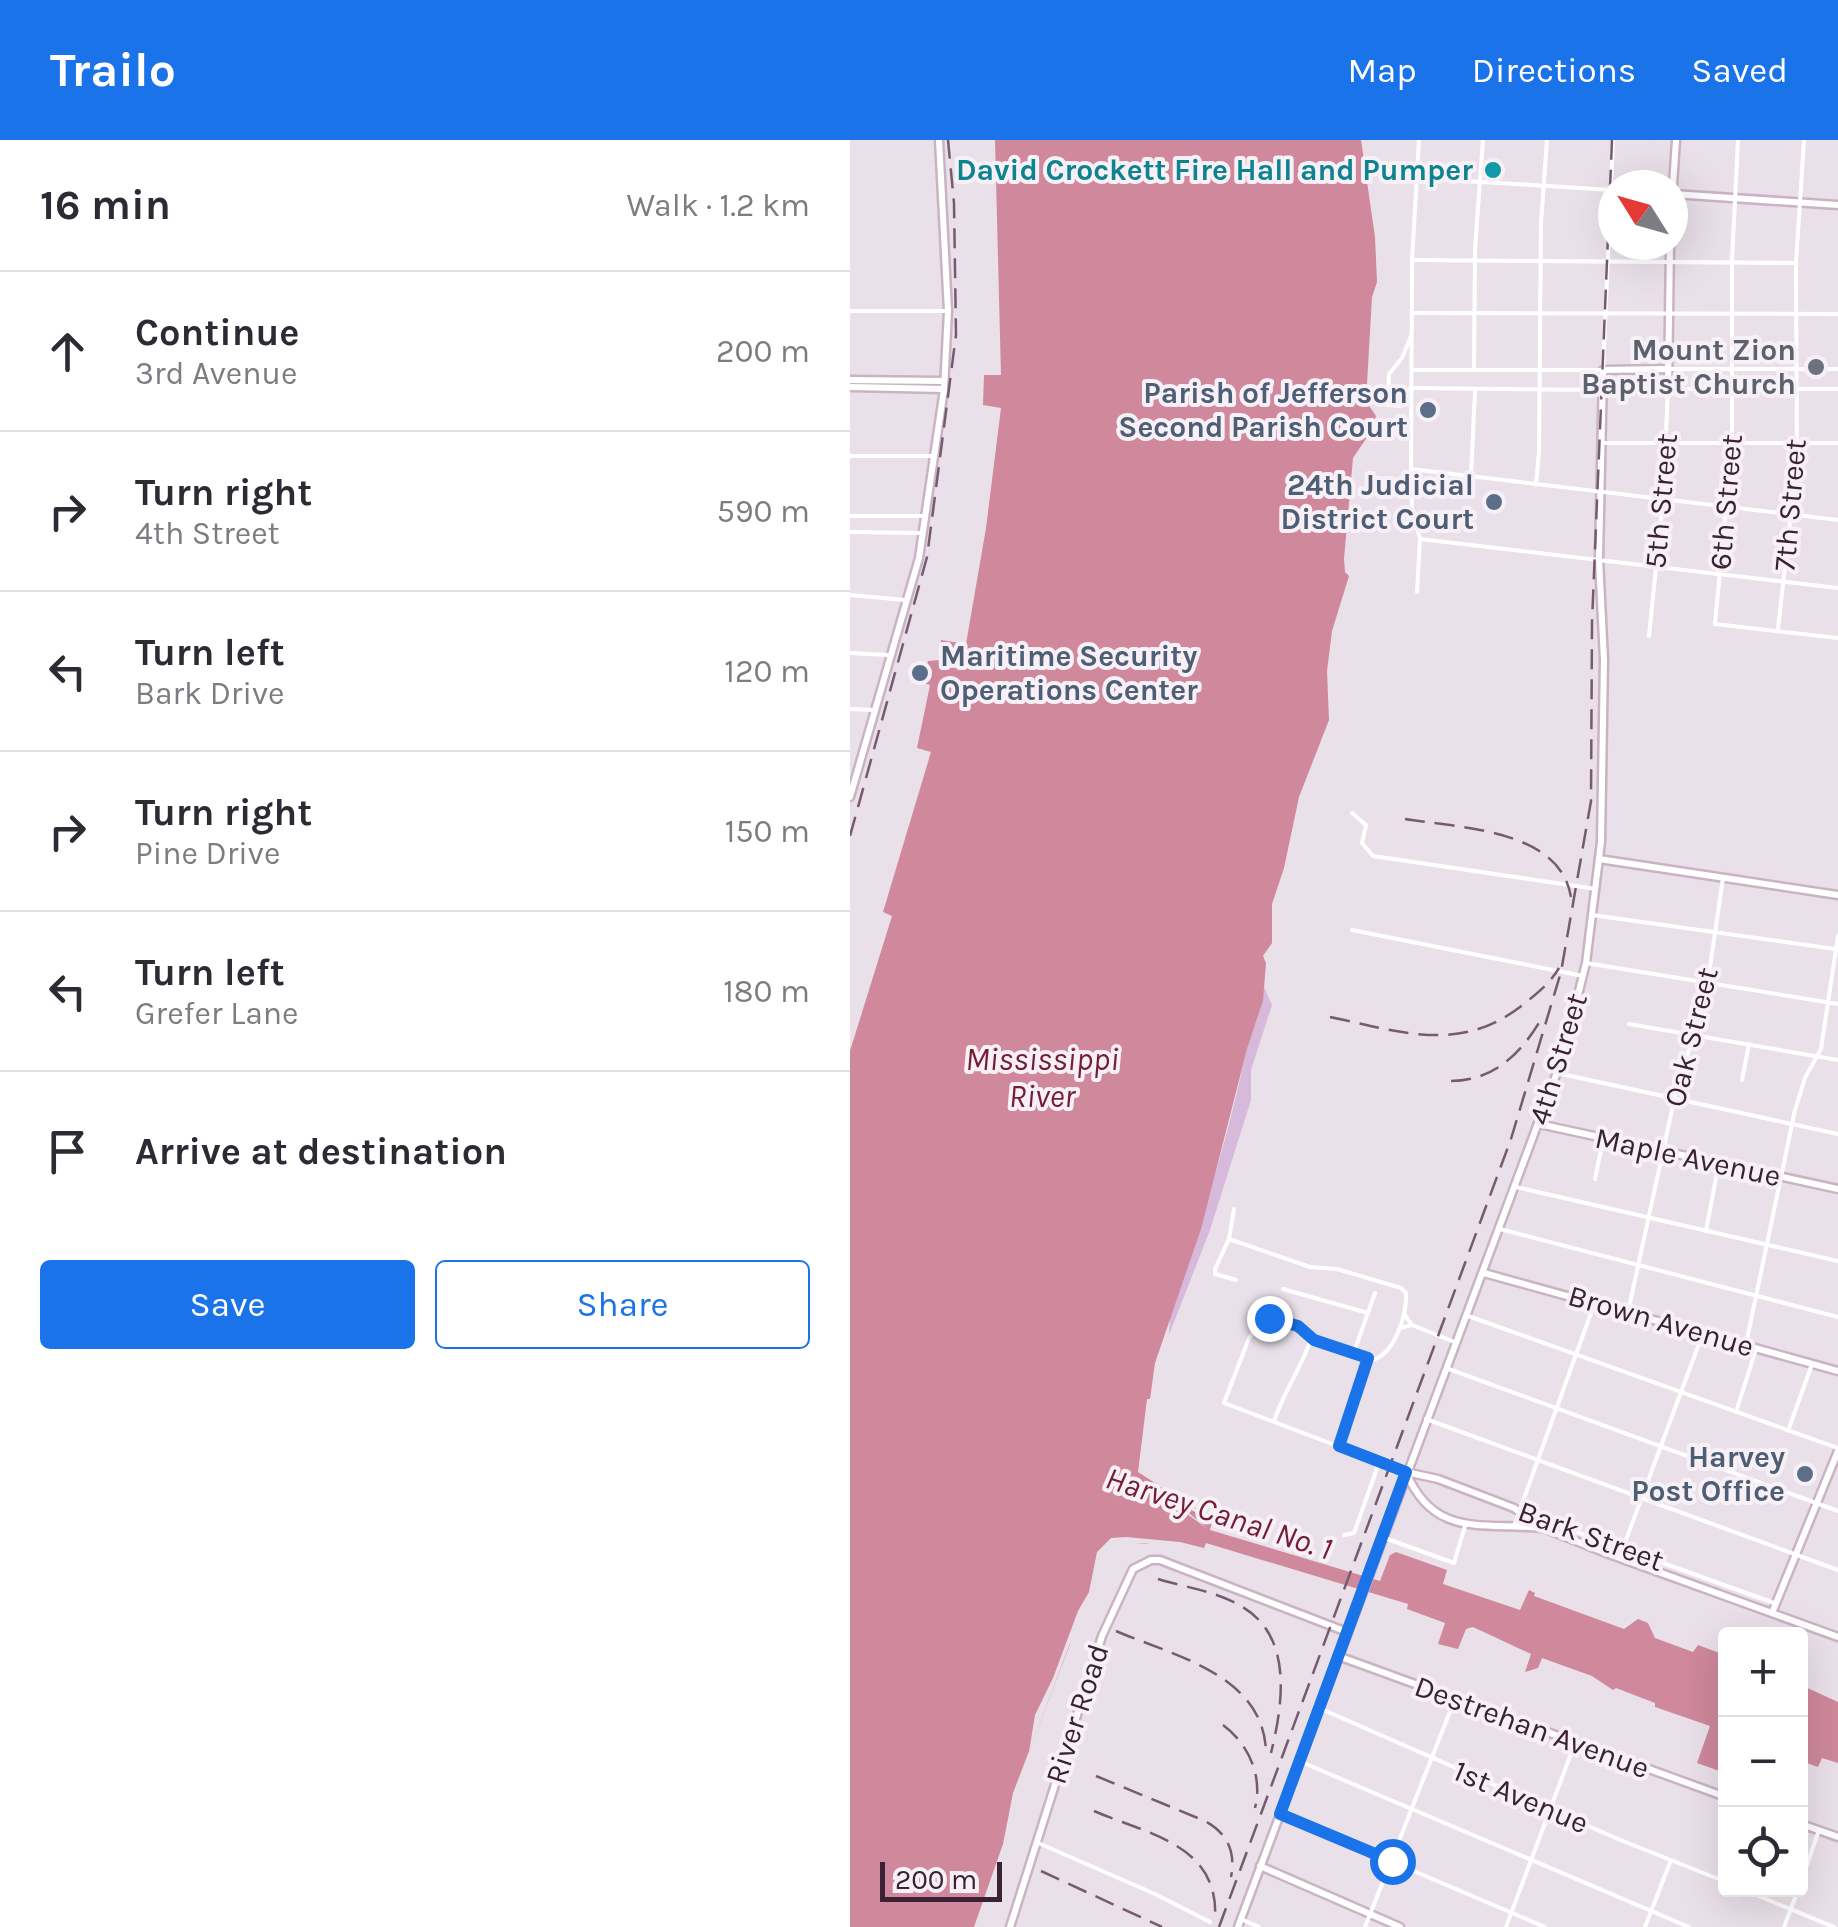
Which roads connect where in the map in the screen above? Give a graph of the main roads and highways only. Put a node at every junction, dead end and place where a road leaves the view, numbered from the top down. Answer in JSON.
{"nodes":[{"id":1,"x":939,"y":140,"type":"edge"},
{"id":2,"x":1676,"y":140,"type":"edge"},
{"id":3,"x":1674,"y":170,"type":"edge"},
{"id":4,"x":1688,"y":195,"type":"edge"},
{"id":5,"x":1838,"y":205,"type":"edge"},
{"id":6,"x":1669,"y":260,"type":"edge"},
{"id":7,"x":1668,"y":368,"type":"junction"},
{"id":8,"x":850,"y":384,"type":"edge"},
{"id":9,"x":944,"y":385,"type":"junction"},
{"id":10,"x":1604,"y":390,"type":"junction"},
{"id":11,"x":854,"y":768,"type":"edge"},
{"id":12,"x":850,"y":798,"type":"edge"},
{"id":13,"x":1600,"y":859,"type":"junction"},
{"id":14,"x":1838,"y":895,"type":"edge"},
{"id":15,"x":1539,"y":1124,"type":"junction"},
{"id":16,"x":1838,"y":1190,"type":"edge"},
{"id":17,"x":1484,"y":1273,"type":"junction"},
{"id":18,"x":1838,"y":1371,"type":"edge"},
{"id":19,"x":1838,"y":1450,"type":"edge"},
{"id":20,"x":1406,"y":1472,"type":"junction"},
{"id":21,"x":1543,"y":1528,"type":"junction"},
{"id":22,"x":1772,"y":1613,"type":"junction"},
{"id":23,"x":1347,"y":1632,"type":"junction"},
{"id":24,"x":1838,"y":1637,"type":"edge"},
{"id":25,"x":1338,"y":1656,"type":"junction"},
{"id":26,"x":1718,"y":1794,"type":"edge"},
{"id":27,"x":1808,"y":1827,"type":"edge"},
{"id":28,"x":1838,"y":1837,"type":"edge"},
{"id":29,"x":1260,"y":1866,"type":"junction"},
{"id":30,"x":1239,"y":1923,"type":"edge"},
{"id":31,"x":1010,"y":1927,"type":"edge"},
{"id":32,"x":1400,"y":1927,"type":"edge"}],
"edges":[{"from":1,"to":9,"type":"main road"},
{"from":2,"to":3,"type":"main road"},
{"from":4,"to":5,"type":"main road"},
{"from":6,"to":7,"type":"main road","name":"5th Street"},
{"from":7,"to":10,"type":"main road","name":"4th Street"},
{"from":7,"to":10,"type":"main road","name":"5th Street"},
{"from":8,"to":9,"type":"main road"},
{"from":9,"to":11,"type":"main road"},
{"from":10,"to":13,"type":"main road","name":"4th Street"},
{"from":11,"to":12,"type":"main road"},
{"from":13,"to":14,"type":"main road"},
{"from":13,"to":15,"type":"main road","name":"4th Street"},
{"from":15,"to":16,"type":"main road","name":"Maple Avenue"},
{"from":15,"to":17,"type":"main road","name":"4th Street"},
{"from":17,"to":18,"type":"main road","name":"Brown Avenue"},
{"from":17,"to":20,"type":"main road","name":"4th Street"},
{"from":19,"to":22,"type":"main road"},
{"from":20,"to":21,"type":"main road","name":"Bark Street"},
{"from":20,"to":21,"type":"main road"},
{"from":20,"to":23,"type":"main road","name":"4th Street"},
{"from":21,"to":22,"type":"main road"},
{"from":22,"to":24,"type":"main road"},
{"from":23,"to":25,"type":"main road","name":"4th Street"},
{"from":23,"to":31,"type":"main road","name":"River Road"},
{"from":25,"to":26,"type":"main road","name":"Destrehan Avenue"},
{"from":25,"to":29,"type":"main road","name":"4th Street"},
{"from":27,"to":28,"type":"main road"},
{"from":29,"to":30,"type":"main road","name":"4th Street"},
{"from":29,"to":32,"type":"main road"}]}
